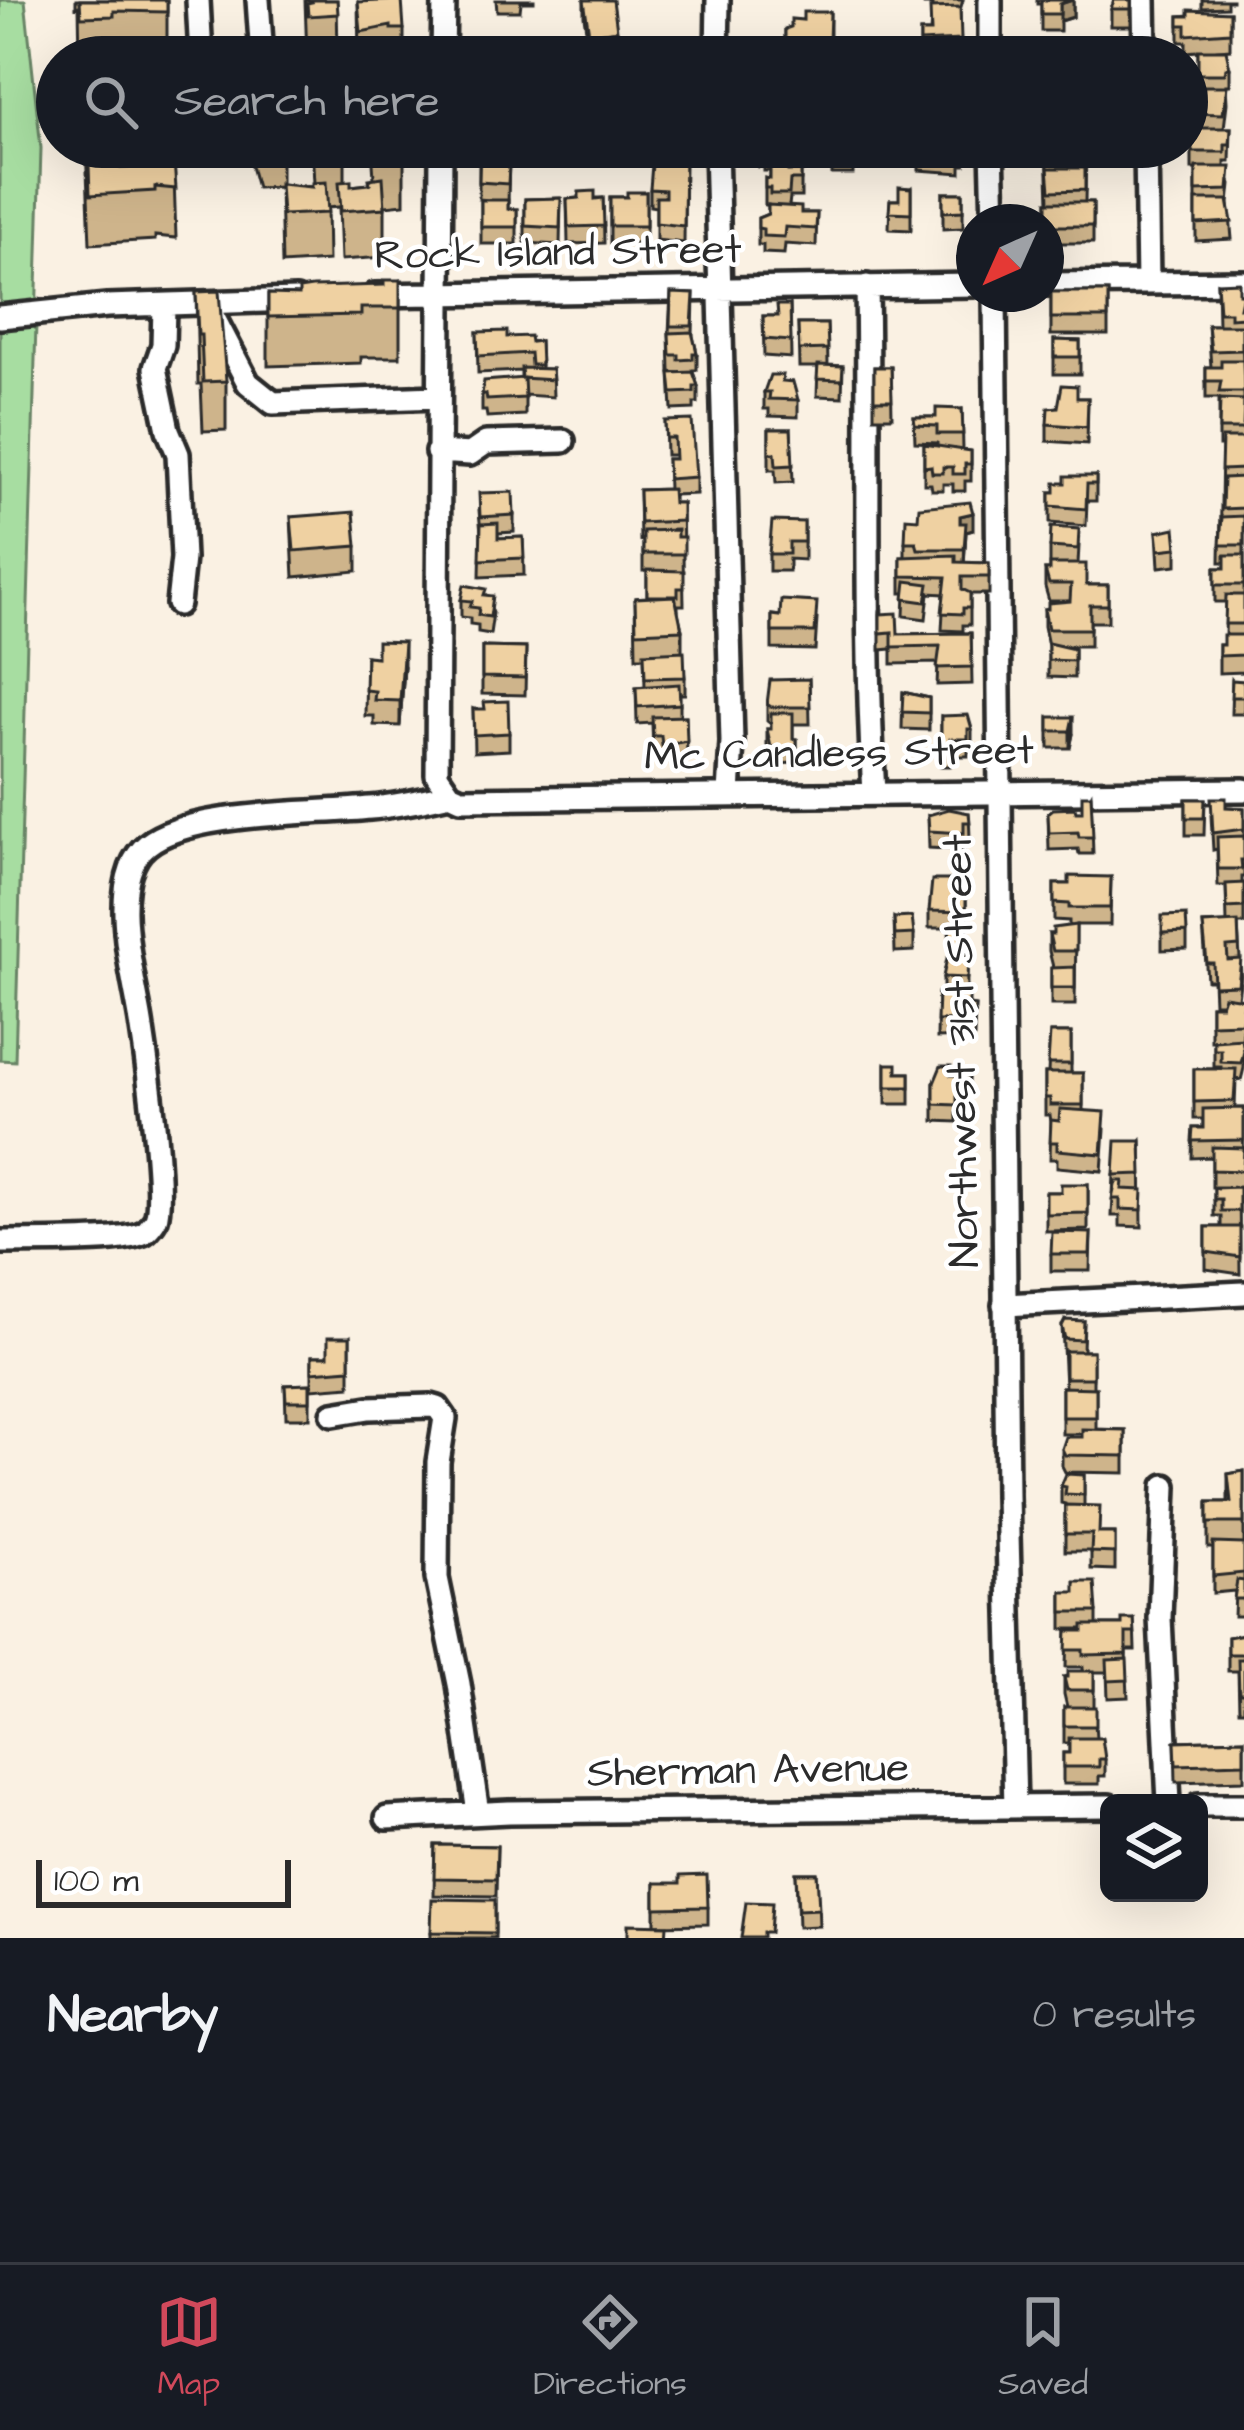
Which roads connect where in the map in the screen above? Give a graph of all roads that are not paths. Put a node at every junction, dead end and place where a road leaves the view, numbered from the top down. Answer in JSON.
{"nodes":[{"id":1,"x":198,"y":0,"type":"edge"},
{"id":2,"x":258,"y":0,"type":"edge"},
{"id":3,"x":444,"y":0,"type":"edge"},
{"id":4,"x":718,"y":0,"type":"edge"},
{"id":5,"x":991,"y":0,"type":"edge"},
{"id":6,"x":1144,"y":0,"type":"edge"},
{"id":7,"x":200,"y":36,"type":"edge"},
{"id":8,"x":261,"y":36,"type":"edge"},
{"id":9,"x":443,"y":36,"type":"edge"},
{"id":10,"x":717,"y":36,"type":"edge"},
{"id":11,"x":990,"y":36,"type":"edge"},
{"id":12,"x":1144,"y":36,"type":"edge"},
{"id":13,"x":440,"y":168,"type":"edge"},
{"id":14,"x":716,"y":168,"type":"edge"},
{"id":15,"x":993,"y":168,"type":"edge"},
{"id":16,"x":1146,"y":168,"type":"edge"},
{"id":17,"x":994,"y":204,"type":"edge"},
{"id":18,"x":1244,"y":282,"type":"edge"},
{"id":19,"x":1148,"y":283,"type":"junction"},
{"id":20,"x":1064,"y":284,"type":"edge"},
{"id":21,"x":956,"y":285,"type":"edge"},
{"id":22,"x":867,"y":286,"type":"junction"},
{"id":23,"x":718,"y":288,"type":"junction"},
{"id":24,"x":437,"y":291,"type":"junction"},
{"id":25,"x":164,"y":306,"type":"junction"},
{"id":26,"x":208,"y":306,"type":"junction"},
{"id":27,"x":995,"y":312,"type":"edge"},
{"id":28,"x":0,"y":317,"type":"edge"},
{"id":29,"x":437,"y":397,"type":"junction"},
{"id":30,"x":563,"y":441,"type":"dead end"},
{"id":31,"x":437,"y":452,"type":"junction"},
{"id":32,"x":178,"y":604,"type":"dead end"},
{"id":33,"x":446,"y":789,"type":"junction"},
{"id":34,"x":1244,"y":790,"type":"edge"},
{"id":35,"x":998,"y":792,"type":"junction"},
{"id":36,"x":874,"y":793,"type":"junction"},
{"id":37,"x":729,"y":794,"type":"junction"},
{"id":38,"x":0,"y":1242,"type":"edge"},
{"id":39,"x":1244,"y":1293,"type":"edge"},
{"id":40,"x":1004,"y":1304,"type":"junction"},
{"id":41,"x":333,"y":1414,"type":"dead end"},
{"id":42,"x":1166,"y":1486,"type":"dead end"},
{"id":43,"x":1169,"y":1794,"type":"edge"},
{"id":44,"x":1244,"y":1804,"type":"edge"},
{"id":45,"x":1208,"y":1805,"type":"edge"},
{"id":46,"x":1100,"y":1806,"type":"edge"},
{"id":47,"x":1015,"y":1807,"type":"junction"},
{"id":48,"x":478,"y":1813,"type":"junction"},
{"id":49,"x":387,"y":1818,"type":"dead end"}],
"edges":[{"from":1,"to":7,"type":"street"},
{"from":2,"to":8,"type":"street"},
{"from":3,"to":9,"type":"street"},
{"from":4,"to":10,"type":"street"},
{"from":5,"to":11,"type":"street"},
{"from":6,"to":12,"type":"street"},
{"from":13,"to":24,"type":"street"},
{"from":14,"to":23,"type":"street"},
{"from":15,"to":17,"type":"street"},
{"from":16,"to":19,"type":"street"},
{"from":18,"to":19,"type":"street"},
{"from":19,"to":20,"type":"street"},
{"from":21,"to":22,"type":"street","name":"Rock Island Street"},
{"from":22,"to":23,"type":"street","name":"Rock Island Street"},
{"from":22,"to":36,"type":"street"},
{"from":23,"to":24,"type":"street","name":"Rock Island Street"},
{"from":23,"to":37,"type":"street"},
{"from":24,"to":26,"type":"street","name":"Rock Island Street"},
{"from":24,"to":29,"type":"street"},
{"from":25,"to":26,"type":"street","name":"Rock Island Street"},
{"from":25,"to":28,"type":"street","name":"Rock Island Street"},
{"from":25,"to":32,"type":"street"},
{"from":26,"to":29,"type":"street"},
{"from":27,"to":35,"type":"street","name":"Northwest 31st Street"},
{"from":29,"to":31,"type":"street"},
{"from":30,"to":31,"type":"street"},
{"from":31,"to":33,"type":"street"},
{"from":33,"to":37,"type":"street","name":"Mc Candless Street"},
{"from":33,"to":38,"type":"street","name":"Mc Candless Street"},
{"from":34,"to":35,"type":"street","name":"Mc Candless Street"},
{"from":35,"to":36,"type":"street","name":"Mc Candless Street"},
{"from":35,"to":40,"type":"street","name":"Northwest 31st Street"},
{"from":36,"to":37,"type":"street","name":"Mc Candless Street"},
{"from":39,"to":40,"type":"street"},
{"from":40,"to":47,"type":"street","name":"Northwest 31st Street"},
{"from":41,"to":48,"type":"street"},
{"from":42,"to":43,"type":"street"},
{"from":44,"to":45,"type":"street"},
{"from":46,"to":47,"type":"street","name":"Sherman Avenue"},
{"from":47,"to":48,"type":"street","name":"Sherman Avenue"},
{"from":48,"to":49,"type":"street","name":"Sherman Avenue"}]}
